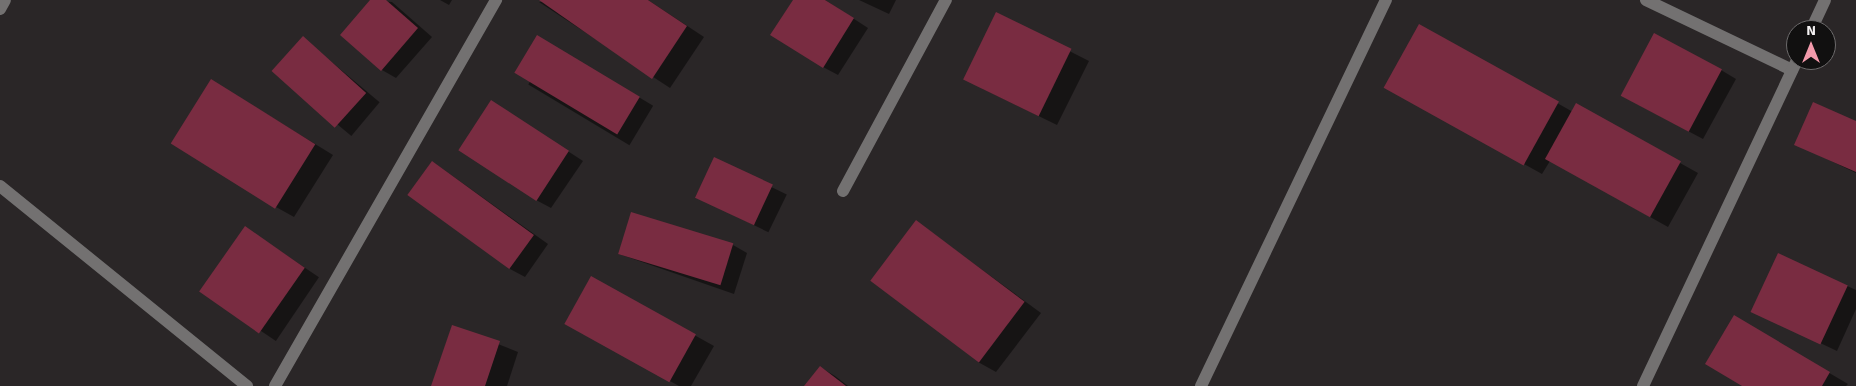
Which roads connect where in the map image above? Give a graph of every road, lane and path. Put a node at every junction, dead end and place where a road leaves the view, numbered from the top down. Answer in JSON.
{"nodes":[{"id":1,"x":5,"y":0,"type":"edge"},
{"id":2,"x":496,"y":0,"type":"edge"},
{"id":3,"x":946,"y":0,"type":"edge"},
{"id":4,"x":1386,"y":0,"type":"edge"},
{"id":5,"x":1646,"y":0,"type":"edge"},
{"id":6,"x":1825,"y":0,"type":"edge"},
{"id":7,"x":0,"y":8,"type":"edge"},
{"id":8,"x":1816,"y":20,"type":"edge"},
{"id":9,"x":1786,"y":61,"type":"edge"},
{"id":10,"x":1793,"y":70,"type":"edge"},
{"id":11,"x":0,"y":186,"type":"edge"},
{"id":12,"x":843,"y":191,"type":"dead end"},
{"id":13,"x":246,"y":386,"type":"edge"},
{"id":14,"x":275,"y":386,"type":"edge"},
{"id":15,"x":1202,"y":386,"type":"edge"},
{"id":16,"x":1643,"y":386,"type":"edge"}],
"edges":[{"from":1,"to":7,"type":"street"},
{"from":2,"to":14,"type":"street"},
{"from":3,"to":12,"type":"street"},
{"from":4,"to":15,"type":"street"},
{"from":5,"to":9,"type":"street"},
{"from":6,"to":8,"type":"street"},
{"from":10,"to":16,"type":"street"},
{"from":11,"to":13,"type":"street"}]}
